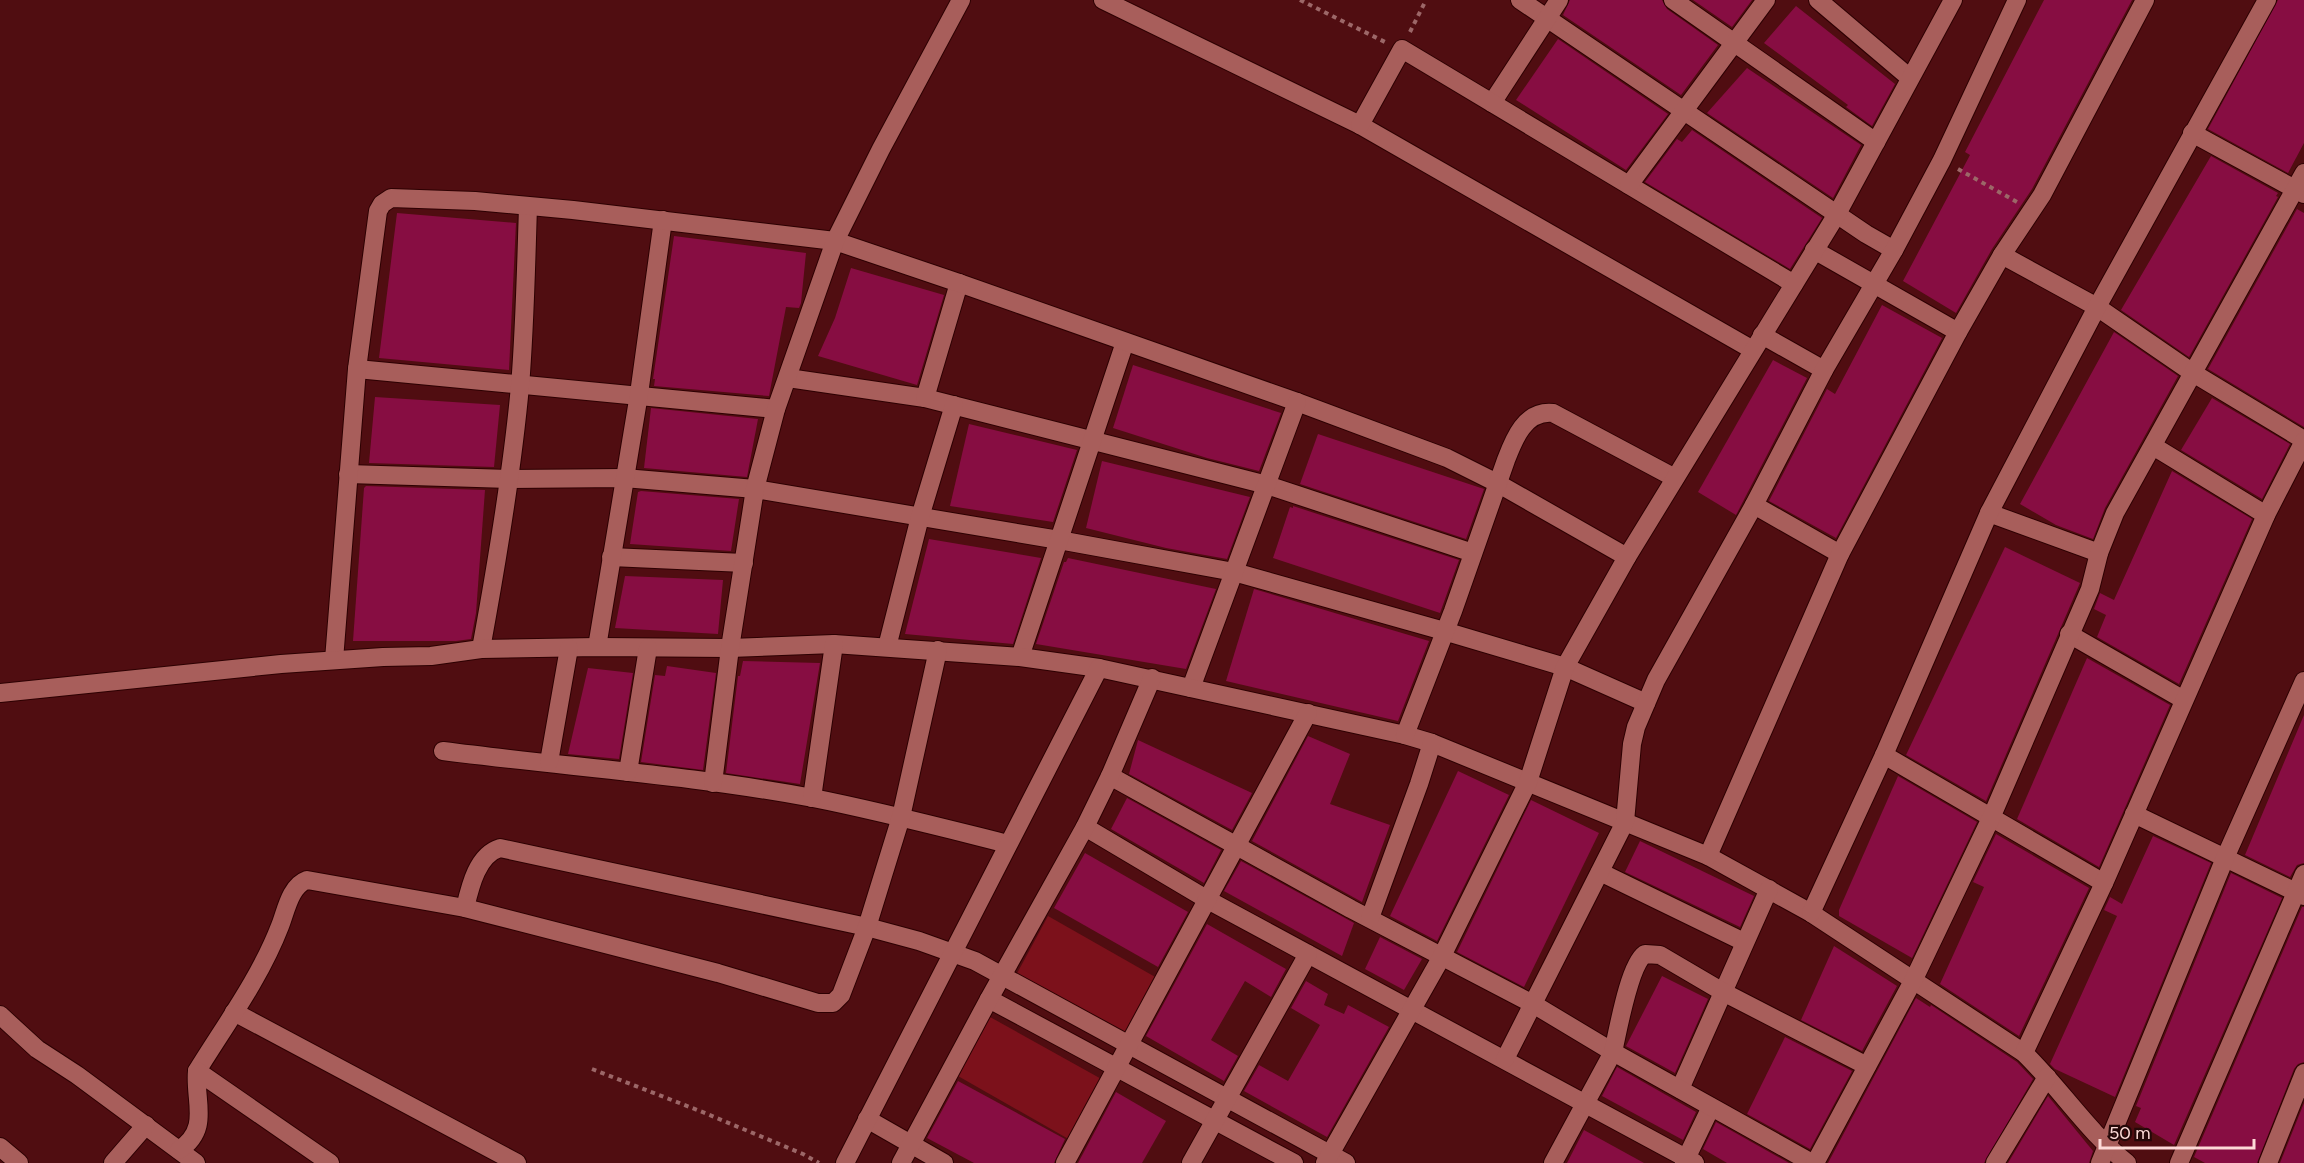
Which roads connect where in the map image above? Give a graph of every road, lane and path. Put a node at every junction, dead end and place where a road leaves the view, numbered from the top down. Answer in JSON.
{"nodes":[{"id":1,"x":961,"y":0,"type":"edge"},
{"id":2,"x":1103,"y":0,"type":"edge"},
{"id":3,"x":1300,"y":0,"type":"edge"},
{"id":4,"x":1426,"y":0,"type":"edge"},
{"id":5,"x":1520,"y":0,"type":"edge"},
{"id":6,"x":1559,"y":0,"type":"edge"},
{"id":7,"x":1673,"y":0,"type":"edge"},
{"id":8,"x":1766,"y":0,"type":"edge"},
{"id":9,"x":1818,"y":0,"type":"edge"},
{"id":10,"x":1953,"y":0,"type":"edge"},
{"id":11,"x":2017,"y":0,"type":"edge"},
{"id":12,"x":2145,"y":0,"type":"edge"},
{"id":13,"x":2267,"y":0,"type":"edge"},
{"id":14,"x":1547,"y":18,"type":"junction"},
{"id":15,"x":1735,"y":42,"type":"junction"},
{"id":16,"x":1402,"y":49,"type":"junction"},
{"id":17,"x":1910,"y":78,"type":"junction"},
{"id":18,"x":1492,"y":103,"type":"junction"},
{"id":19,"x":1684,"y":111,"type":"junction"},
{"id":20,"x":1360,"y":125,"type":"junction"},
{"id":21,"x":2192,"y":133,"type":"junction"},
{"id":22,"x":1876,"y":142,"type":"junction"},
{"id":23,"x":1941,"y":160,"type":"junction"},
{"id":24,"x":2304,"y":173,"type":"edge"},
{"id":25,"x":1629,"y":185,"type":"junction"},
{"id":26,"x":2299,"y":192,"type":"edge"},
{"id":27,"x":528,"y":207,"type":"junction"},
{"id":28,"x":2031,"y":210,"type":"junction"},
{"id":29,"x":1838,"y":214,"type":"junction"},
{"id":30,"x":663,"y":220,"type":"junction"},
{"id":31,"x":835,"y":242,"type":"junction"},
{"id":32,"x":1814,"y":250,"type":"junction"},
{"id":33,"x":1894,"y":250,"type":"junction"},
{"id":34,"x":2002,"y":255,"type":"junction"},
{"id":35,"x":959,"y":283,"type":"junction"},
{"id":36,"x":1794,"y":284,"type":"junction"},
{"id":37,"x":1873,"y":285,"type":"junction"},
{"id":38,"x":2097,"y":307,"type":"junction"},
{"id":39,"x":1958,"y":332,"type":"junction"},
{"id":40,"x":1125,"y":342,"type":"junction"},
{"id":41,"x":1758,"y":343,"type":"junction"},
{"id":42,"x":357,"y":369,"type":"junction"},
{"id":43,"x":1824,"y":370,"type":"junction"},
{"id":44,"x":2193,"y":373,"type":"junction"},
{"id":45,"x":788,"y":378,"type":"junction"},
{"id":46,"x":520,"y":383,"type":"junction"},
{"id":47,"x":639,"y":394,"type":"junction"},
{"id":48,"x":925,"y":398,"type":"junction"},
{"id":49,"x":1297,"y":402,"type":"junction"},
{"id":50,"x":954,"y":405,"type":"junction"},
{"id":51,"x":776,"y":409,"type":"junction"},
{"id":52,"x":1093,"y":440,"type":"junction"},
{"id":53,"x":2304,"y":441,"type":"edge"},
{"id":54,"x":2153,"y":446,"type":"junction"},
{"id":55,"x":348,"y":474,"type":"junction"},
{"id":56,"x":624,"y":478,"type":"junction"},
{"id":57,"x":1676,"y":478,"type":"junction"},
{"id":58,"x":509,"y":479,"type":"junction"},
{"id":59,"x":1497,"y":483,"type":"junction"},
{"id":60,"x":1267,"y":484,"type":"junction"},
{"id":61,"x":755,"y":489,"type":"junction"},
{"id":62,"x":1754,"y":505,"type":"junction"},
{"id":63,"x":1989,"y":513,"type":"junction"},
{"id":64,"x":2266,"y":515,"type":"junction"},
{"id":65,"x":920,"y":517,"type":"junction"},
{"id":66,"x":1059,"y":540,"type":"junction"},
{"id":67,"x":1473,"y":553,"type":"junction"},
{"id":68,"x":2100,"y":553,"type":"junction"},
{"id":69,"x":1840,"y":554,"type":"junction"},
{"id":70,"x":611,"y":556,"type":"junction"},
{"id":71,"x":1627,"y":557,"type":"junction"},
{"id":72,"x":744,"y":563,"type":"junction"},
{"id":73,"x":1234,"y":572,"type":"junction"},
{"id":74,"x":1444,"y":631,"type":"junction"},
{"id":75,"x":2069,"y":634,"type":"junction"},
{"id":76,"x":834,"y":644,"type":"junction"},
{"id":77,"x":597,"y":646,"type":"junction"},
{"id":78,"x":887,"y":647,"type":"junction"},
{"id":79,"x":570,"y":648,"type":"junction"},
{"id":80,"x":648,"y":648,"type":"junction"},
{"id":81,"x":730,"y":648,"type":"junction"},
{"id":82,"x":481,"y":649,"type":"junction"},
{"id":83,"x":938,"y":650,"type":"junction"},
{"id":84,"x":1020,"y":657,"type":"junction"},
{"id":85,"x":334,"y":660,"type":"junction"},
{"id":86,"x":1564,"y":667,"type":"junction"},
{"id":87,"x":1099,"y":668,"type":"junction"},
{"id":88,"x":1152,"y":678,"type":"junction"},
{"id":89,"x":2304,"y":681,"type":"edge"},
{"id":90,"x":1191,"y":688,"type":"junction"},
{"id":91,"x":0,"y":693,"type":"edge"},
{"id":92,"x":2184,"y":700,"type":"junction"},
{"id":93,"x":1646,"y":703,"type":"junction"},
{"id":94,"x":1308,"y":713,"type":"junction"},
{"id":95,"x":1405,"y":735,"type":"junction"},
{"id":96,"x":1432,"y":743,"type":"junction"},
{"id":97,"x":443,"y":751,"type":"dead end"},
{"id":98,"x":1884,"y":755,"type":"junction"},
{"id":99,"x":549,"y":762,"type":"junction"},
{"id":100,"x":628,"y":772,"type":"junction"},
{"id":101,"x":1110,"y":776,"type":"junction"},
{"id":102,"x":1528,"y":782,"type":"junction"},
{"id":103,"x":713,"y":783,"type":"junction"},
{"id":104,"x":812,"y":798,"type":"junction"},
{"id":105,"x":2134,"y":814,"type":"junction"},
{"id":106,"x":901,"y":817,"type":"junction"},
{"id":107,"x":1991,"y":818,"type":"junction"},
{"id":108,"x":1625,"y":822,"type":"junction"},
{"id":109,"x":1085,"y":827,"type":"junction"},
{"id":110,"x":1008,"y":844,"type":"junction"},
{"id":111,"x":1237,"y":846,"type":"junction"},
{"id":112,"x":1708,"y":856,"type":"junction"},
{"id":113,"x":2225,"y":858,"type":"junction"},
{"id":114,"x":1600,"y":872,"type":"junction"},
{"id":115,"x":2304,"y":874,"type":"edge"},
{"id":116,"x":2104,"y":883,"type":"junction"},
{"id":117,"x":1769,"y":889,"type":"junction"},
{"id":118,"x":2300,"y":894,"type":"edge"},
{"id":119,"x":1208,"y":900,"type":"junction"},
{"id":120,"x":465,"y":908,"type":"junction"},
{"id":121,"x":1811,"y":913,"type":"junction"},
{"id":122,"x":1370,"y":918,"type":"junction"},
{"id":123,"x":867,"y":927,"type":"junction"},
{"id":124,"x":1744,"y":942,"type":"junction"},
{"id":125,"x":953,"y":952,"type":"junction"},
{"id":126,"x":1308,"y":954,"type":"junction"},
{"id":127,"x":1441,"y":958,"type":"junction"},
{"id":128,"x":1003,"y":976,"type":"junction"},
{"id":129,"x":1914,"y":980,"type":"junction"},
{"id":130,"x":1723,"y":992,"type":"junction"},
{"id":131,"x":989,"y":999,"type":"junction"},
{"id":132,"x":1533,"y":1004,"type":"junction"},
{"id":133,"x":1412,"y":1010,"type":"junction"},
{"id":134,"x":234,"y":1012,"type":"junction"},
{"id":135,"x":0,"y":1015,"type":"edge"},
{"id":136,"x":1130,"y":1044,"type":"junction"},
{"id":137,"x":1613,"y":1052,"type":"junction"},
{"id":138,"x":2024,"y":1053,"type":"junction"},
{"id":139,"x":1505,"y":1059,"type":"junction"},
{"id":140,"x":1867,"y":1066,"type":"junction"},
{"id":141,"x":592,"y":1069,"type":"dead end"},
{"id":142,"x":1117,"y":1070,"type":"junction"},
{"id":143,"x":197,"y":1071,"type":"junction"},
{"id":144,"x":2304,"y":1073,"type":"edge"},
{"id":145,"x":2048,"y":1077,"type":"junction"},
{"id":146,"x":1680,"y":1089,"type":"junction"},
{"id":147,"x":1228,"y":1098,"type":"junction"},
{"id":148,"x":1585,"y":1105,"type":"junction"},
{"id":149,"x":1711,"y":1107,"type":"junction"},
{"id":150,"x":867,"y":1119,"type":"junction"},
{"id":151,"x":1215,"y":1120,"type":"junction"},
{"id":152,"x":146,"y":1125,"type":"junction"},
{"id":153,"x":912,"y":1145,"type":"junction"},
{"id":154,"x":0,"y":1147,"type":"edge"},
{"id":155,"x":179,"y":1150,"type":"junction"},
{"id":156,"x":2104,"y":1155,"type":"edge"},
{"id":157,"x":1334,"y":1160,"type":"edge"},
{"id":158,"x":508,"y":1161,"type":"edge"},
{"id":159,"x":1688,"y":1162,"type":"edge"},
{"id":160,"x":19,"y":1163,"type":"edge"},
{"id":161,"x":113,"y":1163,"type":"edge"},
{"id":162,"x":196,"y":1163,"type":"edge"},
{"id":163,"x":330,"y":1163,"type":"edge"},
{"id":164,"x":819,"y":1163,"type":"edge"},
{"id":165,"x":845,"y":1163,"type":"edge"},
{"id":166,"x":901,"y":1163,"type":"edge"},
{"id":167,"x":944,"y":1163,"type":"edge"},
{"id":168,"x":1065,"y":1163,"type":"edge"},
{"id":169,"x":1191,"y":1163,"type":"edge"},
{"id":170,"x":1294,"y":1163,"type":"edge"},
{"id":171,"x":1552,"y":1163,"type":"edge"},
{"id":172,"x":1813,"y":1163,"type":"edge"},
{"id":173,"x":1995,"y":1163,"type":"edge"},
{"id":174,"x":2127,"y":1163,"type":"edge"},
{"id":175,"x":2179,"y":1163,"type":"edge"},
{"id":176,"x":2268,"y":1163,"type":"edge"}],
"edges":[{"from":1,"to":31,"type":"street"},
{"from":2,"to":20,"type":"street"},
{"from":3,"to":16,"type":"path"},
{"from":4,"to":16,"type":"path"},
{"from":5,"to":14,"type":"street"},
{"from":6,"to":14,"type":"street"},
{"from":7,"to":15,"type":"street"},
{"from":8,"to":15,"type":"street"},
{"from":9,"to":17,"type":"street"},
{"from":10,"to":17,"type":"street"},
{"from":11,"to":23,"type":"street"},
{"from":12,"to":28,"type":"street"},
{"from":13,"to":21,"type":"street"},
{"from":14,"to":18,"type":"street"},
{"from":14,"to":19,"type":"street"},
{"from":15,"to":19,"type":"street"},
{"from":15,"to":22,"type":"street"},
{"from":16,"to":18,"type":"street"},
{"from":16,"to":20,"type":"street"},
{"from":17,"to":22,"type":"street"},
{"from":18,"to":25,"type":"street"},
{"from":19,"to":25,"type":"street"},
{"from":19,"to":29,"type":"street"},
{"from":20,"to":41,"type":"street"},
{"from":21,"to":26,"type":"street"},
{"from":21,"to":38,"type":"street"},
{"from":22,"to":29,"type":"street"},
{"from":23,"to":28,"type":"path"},
{"from":23,"to":33,"type":"street"},
{"from":24,"to":26,"type":"street"},
{"from":25,"to":36,"type":"street"},
{"from":26,"to":44,"type":"street"},
{"from":27,"to":30,"type":"street"},
{"from":27,"to":42,"type":"street"},
{"from":27,"to":46,"type":"street"},
{"from":28,"to":34,"type":"street"},
{"from":29,"to":32,"type":"street"},
{"from":29,"to":33,"type":"street"},
{"from":30,"to":31,"type":"street"},
{"from":30,"to":47,"type":"street"},
{"from":31,"to":35,"type":"street"},
{"from":31,"to":45,"type":"street"},
{"from":32,"to":36,"type":"street"},
{"from":32,"to":37,"type":"street"},
{"from":33,"to":37,"type":"street"},
{"from":34,"to":38,"type":"street"},
{"from":34,"to":39,"type":"street"},
{"from":35,"to":40,"type":"street"},
{"from":35,"to":48,"type":"street"},
{"from":36,"to":41,"type":"street"},
{"from":37,"to":39,"type":"street"},
{"from":37,"to":43,"type":"street"},
{"from":38,"to":44,"type":"street"},
{"from":38,"to":63,"type":"street"},
{"from":39,"to":69,"type":"street"},
{"from":40,"to":49,"type":"street"},
{"from":40,"to":52,"type":"street"},
{"from":41,"to":43,"type":"street"},
{"from":41,"to":57,"type":"street"},
{"from":42,"to":46,"type":"street"},
{"from":42,"to":55,"type":"street"},
{"from":43,"to":62,"type":"street"},
{"from":44,"to":53,"type":"street"},
{"from":44,"to":54,"type":"street"},
{"from":45,"to":48,"type":"street"},
{"from":45,"to":51,"type":"street"},
{"from":46,"to":47,"type":"street"},
{"from":46,"to":58,"type":"street"},
{"from":47,"to":51,"type":"street"},
{"from":47,"to":56,"type":"street"},
{"from":48,"to":50,"type":"street"},
{"from":49,"to":59,"type":"street"},
{"from":49,"to":60,"type":"street"},
{"from":50,"to":52,"type":"street"},
{"from":50,"to":65,"type":"street"},
{"from":51,"to":61,"type":"street"},
{"from":52,"to":60,"type":"street"},
{"from":52,"to":66,"type":"street"},
{"from":53,"to":64,"type":"street"},
{"from":54,"to":64,"type":"street"},
{"from":54,"to":68,"type":"street"},
{"from":55,"to":58,"type":"street"},
{"from":55,"to":85,"type":"street"},
{"from":56,"to":58,"type":"street"},
{"from":56,"to":61,"type":"street"},
{"from":56,"to":70,"type":"street"},
{"from":57,"to":59,"type":"street"},
{"from":57,"to":71,"type":"street"},
{"from":58,"to":82,"type":"street"},
{"from":59,"to":67,"type":"street"},
{"from":59,"to":71,"type":"street"},
{"from":60,"to":67,"type":"street"},
{"from":60,"to":73,"type":"street"},
{"from":61,"to":65,"type":"street"},
{"from":61,"to":72,"type":"street"},
{"from":62,"to":69,"type":"street"},
{"from":62,"to":93,"type":"street"},
{"from":63,"to":68,"type":"street"},
{"from":63,"to":98,"type":"street"},
{"from":64,"to":92,"type":"street"},
{"from":65,"to":66,"type":"street"},
{"from":65,"to":78,"type":"street"},
{"from":66,"to":73,"type":"street"},
{"from":66,"to":84,"type":"street"},
{"from":67,"to":74,"type":"street"},
{"from":68,"to":75,"type":"street"},
{"from":69,"to":112,"type":"street"},
{"from":70,"to":72,"type":"street"},
{"from":70,"to":77,"type":"street"},
{"from":71,"to":86,"type":"street"},
{"from":72,"to":81,"type":"street"},
{"from":73,"to":74,"type":"street"},
{"from":73,"to":90,"type":"street"},
{"from":74,"to":86,"type":"street"},
{"from":74,"to":95,"type":"street"},
{"from":75,"to":92,"type":"street"},
{"from":75,"to":107,"type":"street"},
{"from":76,"to":78,"type":"street"},
{"from":76,"to":81,"type":"street"},
{"from":76,"to":104,"type":"street"},
{"from":77,"to":79,"type":"street"},
{"from":77,"to":80,"type":"street"},
{"from":78,"to":83,"type":"street"},
{"from":79,"to":82,"type":"street"},
{"from":79,"to":99,"type":"street"},
{"from":80,"to":81,"type":"street"},
{"from":80,"to":100,"type":"street"},
{"from":81,"to":103,"type":"street"},
{"from":82,"to":85,"type":"street"},
{"from":83,"to":84,"type":"street"},
{"from":83,"to":106,"type":"street"},
{"from":84,"to":87,"type":"street"},
{"from":85,"to":91,"type":"street"},
{"from":86,"to":93,"type":"street"},
{"from":86,"to":102,"type":"street"},
{"from":87,"to":88,"type":"street"},
{"from":87,"to":110,"type":"street"},
{"from":88,"to":90,"type":"street"},
{"from":88,"to":101,"type":"street"},
{"from":89,"to":113,"type":"street"},
{"from":90,"to":94,"type":"street"},
{"from":92,"to":105,"type":"street"},
{"from":93,"to":108,"type":"street"},
{"from":94,"to":95,"type":"street"},
{"from":94,"to":111,"type":"street"},
{"from":95,"to":96,"type":"street"},
{"from":96,"to":102,"type":"street"},
{"from":96,"to":122,"type":"street"},
{"from":97,"to":99,"type":"street"},
{"from":98,"to":107,"type":"street"},
{"from":98,"to":121,"type":"street"},
{"from":99,"to":100,"type":"street"},
{"from":100,"to":103,"type":"street"},
{"from":101,"to":109,"type":"street"},
{"from":101,"to":111,"type":"street"},
{"from":102,"to":108,"type":"street"},
{"from":102,"to":127,"type":"street"},
{"from":103,"to":104,"type":"street"},
{"from":104,"to":106,"type":"street"},
{"from":105,"to":113,"type":"street"},
{"from":105,"to":116,"type":"street"},
{"from":106,"to":110,"type":"street"},
{"from":106,"to":123,"type":"street"},
{"from":107,"to":116,"type":"street"},
{"from":107,"to":129,"type":"street"},
{"from":108,"to":112,"type":"street"},
{"from":108,"to":114,"type":"street"},
{"from":109,"to":119,"type":"street"},
{"from":109,"to":128,"type":"street"},
{"from":110,"to":125,"type":"street"},
{"from":111,"to":119,"type":"street"},
{"from":111,"to":122,"type":"street"},
{"from":112,"to":117,"type":"street"},
{"from":113,"to":118,"type":"street"},
{"from":113,"to":156,"type":"street"},
{"from":114,"to":124,"type":"street"},
{"from":114,"to":132,"type":"street"},
{"from":115,"to":118,"type":"street"},
{"from":116,"to":138,"type":"street"},
{"from":117,"to":121,"type":"street"},
{"from":117,"to":124,"type":"street"},
{"from":118,"to":175,"type":"street"},
{"from":119,"to":126,"type":"street"},
{"from":119,"to":136,"type":"street"},
{"from":120,"to":123,"type":"street"},
{"from":120,"to":123,"type":"street"},
{"from":120,"to":134,"type":"street"},
{"from":121,"to":129,"type":"street"},
{"from":122,"to":127,"type":"street"},
{"from":123,"to":125,"type":"street"},
{"from":124,"to":130,"type":"street"},
{"from":125,"to":128,"type":"street"},
{"from":125,"to":150,"type":"street"},
{"from":126,"to":133,"type":"street"},
{"from":126,"to":147,"type":"street"},
{"from":127,"to":132,"type":"street"},
{"from":127,"to":133,"type":"street"},
{"from":128,"to":131,"type":"street"},
{"from":128,"to":136,"type":"street"},
{"from":129,"to":138,"type":"street"},
{"from":129,"to":140,"type":"street"},
{"from":130,"to":137,"type":"street"},
{"from":130,"to":140,"type":"street"},
{"from":130,"to":146,"type":"street"},
{"from":131,"to":142,"type":"street"},
{"from":131,"to":153,"type":"street"},
{"from":132,"to":137,"type":"street"},
{"from":132,"to":139,"type":"street"},
{"from":133,"to":139,"type":"street"},
{"from":133,"to":157,"type":"street"},
{"from":134,"to":143,"type":"street"},
{"from":134,"to":158,"type":"street"},
{"from":135,"to":152,"type":"street"},
{"from":136,"to":142,"type":"street"},
{"from":136,"to":147,"type":"street"},
{"from":137,"to":146,"type":"street"},
{"from":137,"to":148,"type":"street"},
{"from":138,"to":145,"type":"street"},
{"from":139,"to":148,"type":"street"},
{"from":140,"to":172,"type":"street"},
{"from":141,"to":164,"type":"path"},
{"from":142,"to":151,"type":"street"},
{"from":142,"to":168,"type":"street"},
{"from":143,"to":155,"type":"street"},
{"from":143,"to":163,"type":"street"},
{"from":144,"to":176,"type":"street"},
{"from":145,"to":156,"type":"street"},
{"from":145,"to":173,"type":"street"},
{"from":146,"to":149,"type":"street"},
{"from":147,"to":151,"type":"street"},
{"from":147,"to":157,"type":"street"},
{"from":148,"to":159,"type":"street"},
{"from":148,"to":171,"type":"street"},
{"from":149,"to":159,"type":"street"},
{"from":149,"to":172,"type":"street"},
{"from":150,"to":153,"type":"street"},
{"from":150,"to":165,"type":"street"},
{"from":151,"to":169,"type":"street"},
{"from":151,"to":170,"type":"street"},
{"from":152,"to":155,"type":"street"},
{"from":152,"to":161,"type":"street"},
{"from":153,"to":166,"type":"street"},
{"from":153,"to":167,"type":"street"},
{"from":154,"to":160,"type":"street"},
{"from":155,"to":162,"type":"street"},
{"from":156,"to":174,"type":"street"}]}
